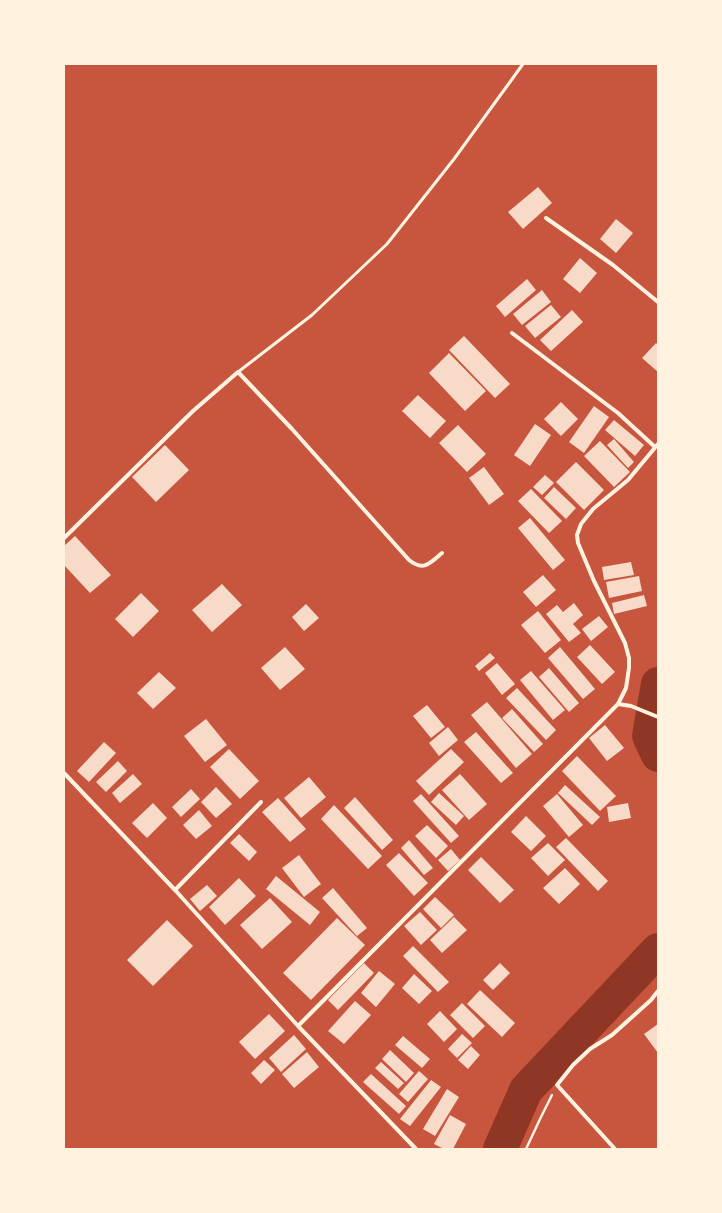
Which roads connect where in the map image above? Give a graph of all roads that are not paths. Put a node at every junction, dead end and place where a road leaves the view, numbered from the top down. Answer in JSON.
{"nodes":[{"id":1,"x":524,"y":64,"type":"edge"},
{"id":2,"x":546,"y":218,"type":"dead end"},
{"id":3,"x":658,"y":302,"type":"edge"},
{"id":4,"x":512,"y":333,"type":"dead end"},
{"id":5,"x":238,"y":372,"type":"junction"},
{"id":6,"x":657,"y":445,"type":"edge"},
{"id":7,"x":64,"y":538,"type":"edge"},
{"id":8,"x":442,"y":553,"type":"dead end"},
{"id":9,"x":618,"y":704,"type":"junction"},
{"id":10,"x":658,"y":718,"type":"edge"},
{"id":11,"x":64,"y":773,"type":"edge"},
{"id":12,"x":261,"y":802,"type":"dead end"},
{"id":13,"x":175,"y":890,"type":"junction"},
{"id":14,"x":658,"y":991,"type":"edge"},
{"id":15,"x":298,"y":1026,"type":"junction"},
{"id":16,"x":416,"y":1149,"type":"edge"},
{"id":17,"x":615,"y":1149,"type":"edge"}],
"edges":[{"from":1,"to":5,"type":"lane"},
{"from":2,"to":3,"type":"street"},
{"from":4,"to":6,"type":"street"},
{"from":5,"to":7,"type":"street"},
{"from":5,"to":8,"type":"street"},
{"from":6,"to":9,"type":"street"},
{"from":9,"to":10,"type":"street"},
{"from":9,"to":15,"type":"street"},
{"from":11,"to":13,"type":"street"},
{"from":12,"to":13,"type":"street"},
{"from":13,"to":15,"type":"street"},
{"from":14,"to":17,"type":"street"},
{"from":15,"to":16,"type":"street"}]}
